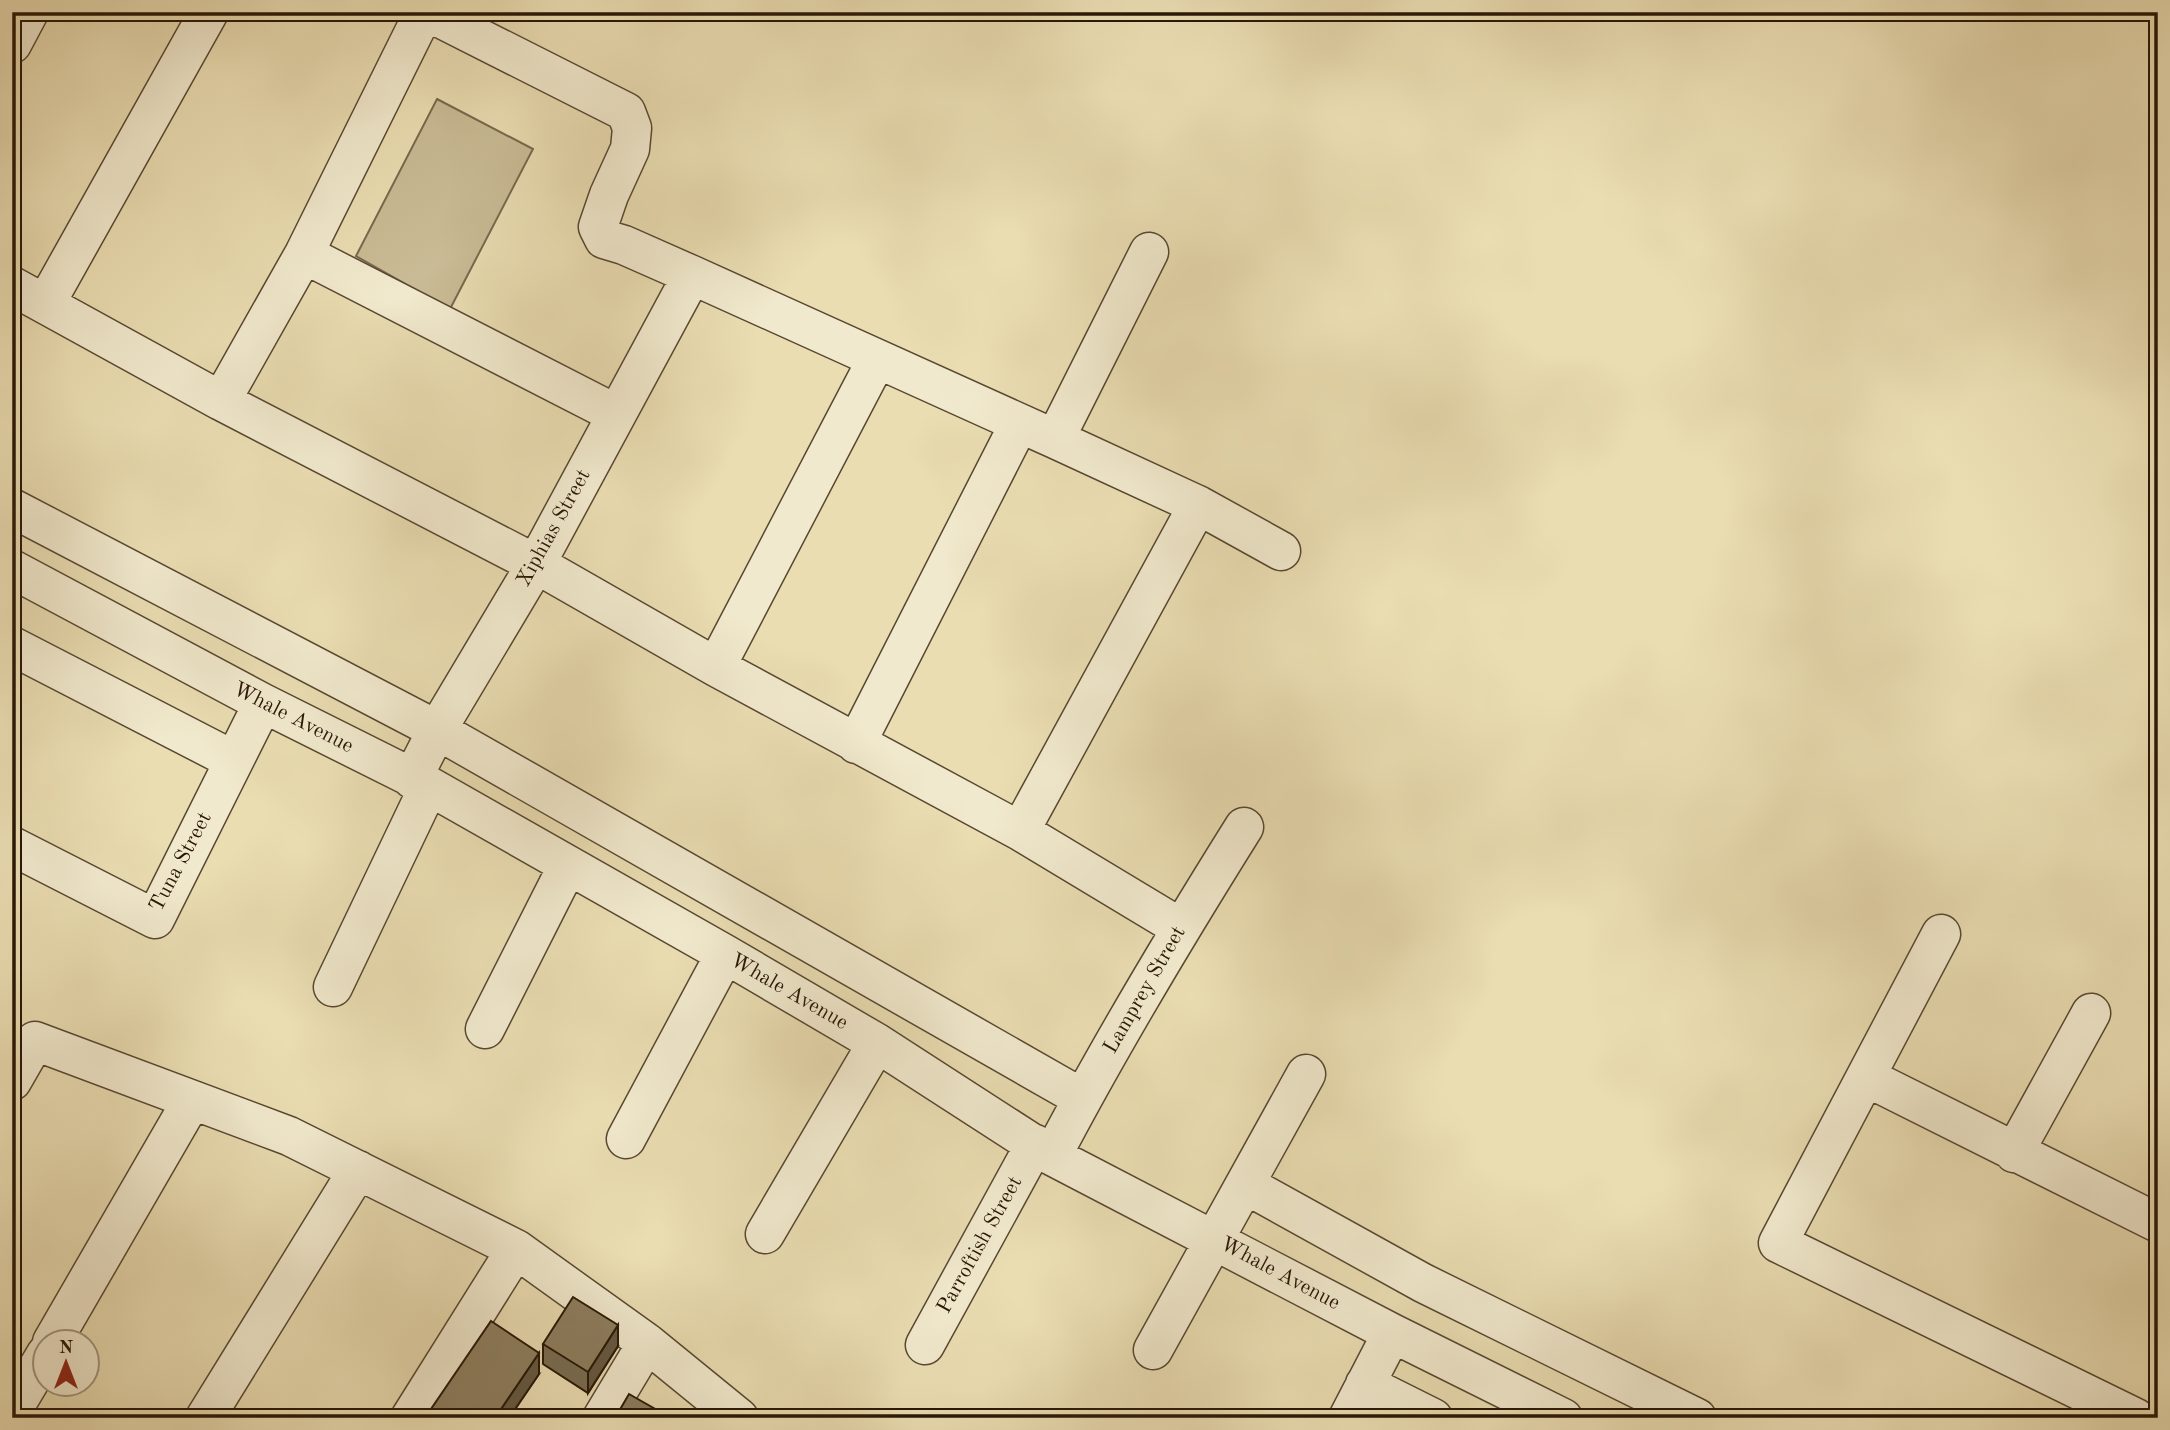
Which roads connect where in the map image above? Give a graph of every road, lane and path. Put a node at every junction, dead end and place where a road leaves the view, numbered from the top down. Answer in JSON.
{"nodes":[{"id":1,"x":29,"y":12,"type":"edge"},
{"id":2,"x":209,"y":12,"type":"edge"},
{"id":3,"x":426,"y":12,"type":"edge"},
{"id":4,"x":12,"y":44,"type":"edge"},
{"id":5,"x":1149,"y":252,"type":"dead end"},
{"id":6,"x":303,"y":254,"type":"junction"},
{"id":7,"x":692,"y":275,"type":"junction"},
{"id":8,"x":12,"y":286,"type":"edge"},
{"id":9,"x":46,"y":303,"type":"junction"},
{"id":10,"x":877,"y":359,"type":"junction"},
{"id":11,"x":221,"y":401,"type":"junction"},
{"id":12,"x":616,"y":414,"type":"junction"},
{"id":13,"x":1019,"y":424,"type":"junction"},
{"id":14,"x":1055,"y":439,"type":"junction"},
{"id":15,"x":1198,"y":505,"type":"junction"},
{"id":16,"x":12,"y":508,"type":"edge"},
{"id":17,"x":1281,"y":551,"type":"dead end"},
{"id":18,"x":536,"y":564,"type":"junction"},
{"id":19,"x":12,"y":569,"type":"edge"},
{"id":20,"x":12,"y":646,"type":"edge"},
{"id":21,"x":716,"y":667,"type":"junction"},
{"id":22,"x":263,"y":704,"type":"junction"},
{"id":23,"x":437,"y":730,"type":"junction"},
{"id":24,"x":856,"y":744,"type":"junction"},
{"id":25,"x":233,"y":760,"type":"junction"},
{"id":26,"x":420,"y":782,"type":"junction"},
{"id":27,"x":1244,"y":827,"type":"dead end"},
{"id":28,"x":1020,"y":831,"type":"junction"},
{"id":29,"x":12,"y":846,"type":"edge"},
{"id":30,"x":568,"y":865,"type":"junction"},
{"id":31,"x":1181,"y":928,"type":"junction"},
{"id":32,"x":1941,"y":934,"type":"dead end"},
{"id":33,"x":725,"y":954,"type":"junction"},
{"id":34,"x":333,"y":986,"type":"dead end"},
{"id":35,"x":2091,"y":1013,"type":"dead end"},
{"id":36,"x":485,"y":1029,"type":"dead end"},
{"id":37,"x":877,"y":1043,"type":"junction"},
{"id":38,"x":1306,"y":1074,"type":"dead end"},
{"id":39,"x":1866,"y":1077,"type":"junction"},
{"id":40,"x":12,"y":1081,"type":"edge"},
{"id":41,"x":1082,"y":1098,"type":"junction"},
{"id":42,"x":192,"y":1100,"type":"junction"},
{"id":43,"x":626,"y":1139,"type":"dead end"},
{"id":44,"x":1044,"y":1150,"type":"junction"},
{"id":45,"x":2014,"y":1153,"type":"junction"},
{"id":46,"x":358,"y":1170,"type":"junction"},
{"id":47,"x":1246,"y":1185,"type":"junction"},
{"id":48,"x":2158,"y":1223,"type":"edge"},
{"id":49,"x":765,"y":1234,"type":"dead end"},
{"id":50,"x":1216,"y":1239,"type":"junction"},
{"id":51,"x":516,"y":1249,"type":"junction"},
{"id":52,"x":60,"y":1328,"type":"edge"},
{"id":53,"x":1392,"y":1333,"type":"junction"},
{"id":54,"x":647,"y":1343,"type":"junction"},
{"id":55,"x":925,"y":1346,"type":"dead end"},
{"id":56,"x":1153,"y":1350,"type":"dead end"},
{"id":57,"x":32,"y":1377,"type":"edge"},
{"id":58,"x":1365,"y":1384,"type":"junction"},
{"id":59,"x":12,"y":1411,"type":"edge"},
{"id":60,"x":205,"y":1418,"type":"edge"},
{"id":61,"x":410,"y":1418,"type":"edge"},
{"id":62,"x":602,"y":1418,"type":"edge"},
{"id":63,"x":739,"y":1418,"type":"edge"},
{"id":64,"x":1348,"y":1418,"type":"edge"},
{"id":65,"x":1433,"y":1418,"type":"edge"},
{"id":66,"x":1563,"y":1418,"type":"edge"},
{"id":67,"x":1697,"y":1418,"type":"edge"},
{"id":68,"x":2136,"y":1418,"type":"edge"}],
"edges":[{"from":1,"to":4,"type":"street"},
{"from":2,"to":9,"type":"street"},
{"from":3,"to":6,"type":"street"},
{"from":3,"to":7,"type":"street"},
{"from":5,"to":14,"type":"street"},
{"from":6,"to":11,"type":"street"},
{"from":6,"to":12,"type":"street"},
{"from":7,"to":10,"type":"street"},
{"from":7,"to":12,"type":"street","name":"Xiphias Street"},
{"from":8,"to":9,"type":"street"},
{"from":9,"to":11,"type":"street"},
{"from":10,"to":13,"type":"street"},
{"from":10,"to":21,"type":"street"},
{"from":11,"to":18,"type":"street"},
{"from":12,"to":18,"type":"street","name":"Xiphias Street"},
{"from":13,"to":14,"type":"street"},
{"from":13,"to":24,"type":"street"},
{"from":14,"to":15,"type":"street"},
{"from":15,"to":17,"type":"street"},
{"from":15,"to":28,"type":"street"},
{"from":16,"to":23,"type":"street"},
{"from":18,"to":21,"type":"street"},
{"from":18,"to":23,"type":"street","name":"Xiphias Street"},
{"from":19,"to":22,"type":"street","name":"Whale Avenue"},
{"from":20,"to":25,"type":"street"},
{"from":21,"to":24,"type":"street"},
{"from":22,"to":25,"type":"street","name":"Tuna Street"},
{"from":22,"to":26,"type":"street","name":"Whale Avenue"},
{"from":23,"to":26,"type":"street","name":"Xiphias Street"},
{"from":23,"to":41,"type":"street"},
{"from":24,"to":28,"type":"street"},
{"from":25,"to":29,"type":"street","name":"Tuna Street"},
{"from":26,"to":30,"type":"street","name":"Whale Avenue"},
{"from":26,"to":34,"type":"street","name":"Xiphias Street"},
{"from":27,"to":31,"type":"street","name":"Lamprey Street"},
{"from":28,"to":31,"type":"street"},
{"from":30,"to":33,"type":"street","name":"Whale Avenue"},
{"from":30,"to":36,"type":"street"},
{"from":31,"to":41,"type":"street","name":"Lamprey Street"},
{"from":32,"to":39,"type":"street"},
{"from":33,"to":37,"type":"street","name":"Whale Avenue"},
{"from":33,"to":43,"type":"street"},
{"from":35,"to":45,"type":"street"},
{"from":37,"to":44,"type":"street","name":"Whale Avenue"},
{"from":37,"to":49,"type":"street"},
{"from":38,"to":47,"type":"street"},
{"from":39,"to":45,"type":"street"},
{"from":39,"to":68,"type":"street"},
{"from":40,"to":42,"type":"street"},
{"from":41,"to":44,"type":"street","name":"Lamprey Street"},
{"from":42,"to":46,"type":"street"},
{"from":42,"to":52,"type":"street"},
{"from":44,"to":50,"type":"street","name":"Whale Avenue"},
{"from":44,"to":55,"type":"street","name":"Parroftish Street"},
{"from":45,"to":48,"type":"street"},
{"from":46,"to":51,"type":"street"},
{"from":46,"to":60,"type":"street"},
{"from":47,"to":50,"type":"street"},
{"from":47,"to":67,"type":"street"},
{"from":50,"to":53,"type":"street","name":"Whale Avenue"},
{"from":50,"to":56,"type":"street"},
{"from":51,"to":54,"type":"street"},
{"from":51,"to":61,"type":"street"},
{"from":53,"to":58,"type":"street"},
{"from":53,"to":66,"type":"street","name":"Whale Avenue"},
{"from":54,"to":62,"type":"street"},
{"from":54,"to":63,"type":"street"},
{"from":57,"to":59,"type":"street"},
{"from":58,"to":64,"type":"street"},
{"from":58,"to":65,"type":"street"}]}
